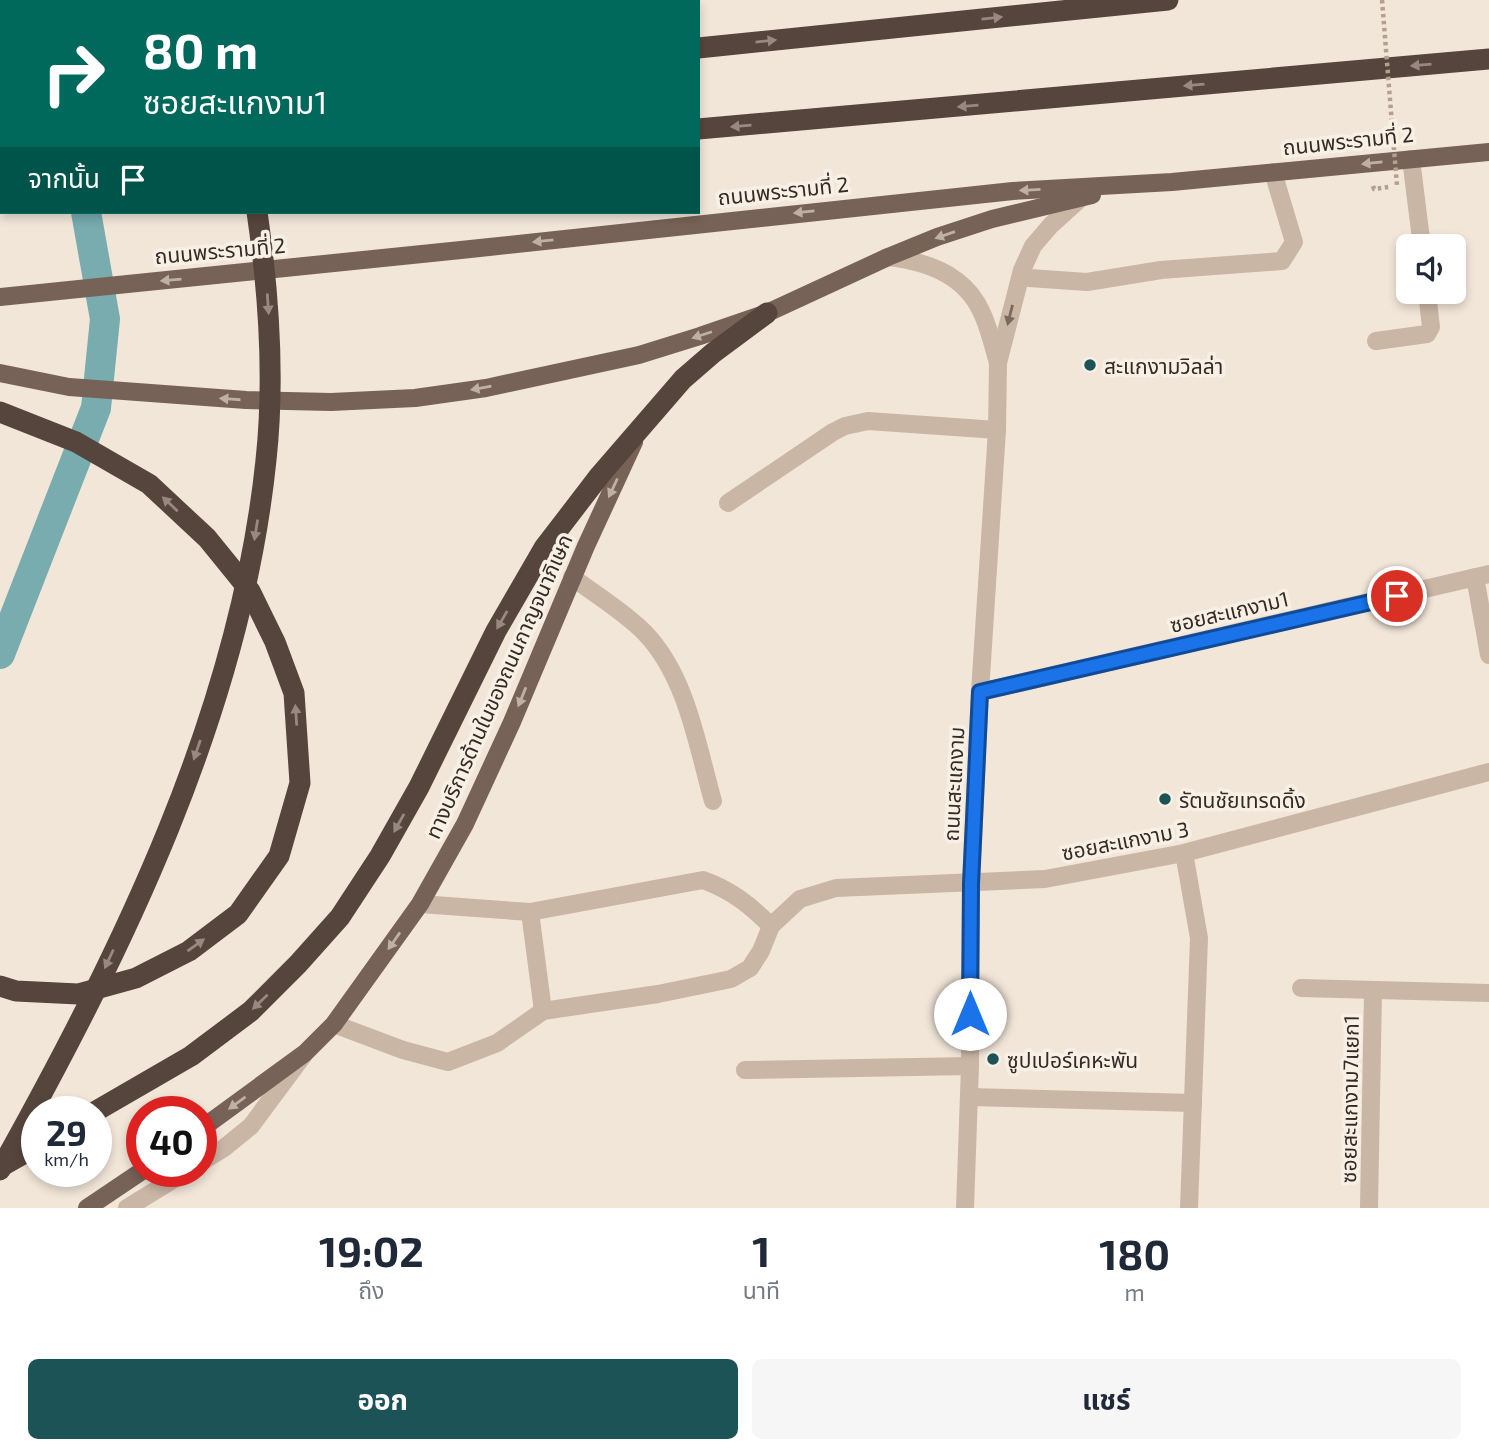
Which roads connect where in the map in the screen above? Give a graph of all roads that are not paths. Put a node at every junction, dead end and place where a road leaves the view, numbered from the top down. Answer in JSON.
{"nodes":[{"id":1,"x":1168,"y":0,"type":"edge"},
{"id":2,"x":700,"y":48,"type":"edge"},
{"id":3,"x":1489,"y":59,"type":"edge"},
{"id":4,"x":700,"y":130,"type":"edge"},
{"id":5,"x":1489,"y":152,"type":"edge"},
{"id":6,"x":1411,"y":159,"type":"junction"},
{"id":7,"x":1273,"y":172,"type":"junction"},
{"id":8,"x":1172,"y":182,"type":"junction"},
{"id":9,"x":1082,"y":197,"type":"junction"},
{"id":10,"x":257,"y":214,"type":"edge"},
{"id":11,"x":1420,"y":234,"type":"edge"},
{"id":12,"x":888,"y":257,"type":"junction"},
{"id":13,"x":1029,"y":278,"type":"dead end"},
{"id":14,"x":0,"y":297,"type":"edge"},
{"id":15,"x":1428,"y":304,"type":"edge"},
{"id":16,"x":767,"y":313,"type":"junction"},
{"id":17,"x":1376,"y":341,"type":"dead end"},
{"id":18,"x":998,"y":363,"type":"junction"},
{"id":19,"x":0,"y":373,"type":"edge"},
{"id":20,"x":0,"y":412,"type":"edge"},
{"id":21,"x":642,"y":426,"type":"junction"},
{"id":22,"x":997,"y":430,"type":"junction"},
{"id":23,"x":728,"y":503,"type":"dead end"},
{"id":24,"x":1482,"y":576,"type":"edge"},
{"id":25,"x":572,"y":577,"type":"junction"},
{"id":26,"x":1489,"y":655,"type":"edge"},
{"id":27,"x":980,"y":692,"type":"junction"},
{"id":28,"x":1489,"y":772,"type":"edge"},
{"id":29,"x":713,"y":801,"type":"dead end"},
{"id":30,"x":1184,"y":853,"type":"junction"},
{"id":31,"x":971,"y":884,"type":"junction"},
{"id":32,"x":420,"y":904,"type":"junction"},
{"id":33,"x":530,"y":912,"type":"junction"},
{"id":34,"x":771,"y":926,"type":"junction"},
{"id":35,"x":0,"y":986,"type":"edge"},
{"id":36,"x":1301,"y":988,"type":"dead end"},
{"id":37,"x":1373,"y":992,"type":"junction"},
{"id":38,"x":1489,"y":993,"type":"edge"},
{"id":39,"x":543,"y":1011,"type":"junction"},
{"id":40,"x":334,"y":1024,"type":"junction"},
{"id":41,"x":305,"y":1054,"type":"junction"},
{"id":42,"x":970,"y":1066,"type":"junction"},
{"id":43,"x":746,"y":1070,"type":"dead end"},
{"id":44,"x":969,"y":1097,"type":"junction"},
{"id":45,"x":112,"y":1102,"type":"edge"},
{"id":46,"x":1193,"y":1103,"type":"junction"},
{"id":47,"x":217,"y":1117,"type":"edge"},
{"id":48,"x":217,"y":1152,"type":"edge"},
{"id":49,"x":21,"y":1156,"type":"edge"},
{"id":50,"x":0,"y":1168,"type":"edge"},
{"id":51,"x":126,"y":1182,"type":"edge"},
{"id":52,"x":161,"y":1187,"type":"edge"},
{"id":53,"x":87,"y":1208,"type":"edge"},
{"id":54,"x":127,"y":1208,"type":"edge"},
{"id":55,"x":965,"y":1208,"type":"edge"},
{"id":56,"x":1189,"y":1208,"type":"edge"},
{"id":57,"x":1369,"y":1208,"type":"edge"}],
"edges":[{"from":2,"to":1,"type":"highway","one_way":true},
{"from":3,"to":4,"type":"highway","one_way":true},
{"from":5,"to":6,"type":"main road","name":"ถนนพระรามที่ 2"},
{"from":6,"to":7,"type":"main road","name":"ถนนพระรามที่ 2","one_way":true},
{"from":6,"to":11,"type":"street"},
{"from":7,"to":8,"type":"main road","name":"ถนนพระรามที่ 2"},
{"from":7,"to":13,"type":"street"},
{"from":8,"to":9,"type":"main road"},
{"from":8,"to":14,"type":"main road","name":"ถนนพระรามที่ 2","one_way":true},
{"from":9,"to":12,"type":"main road","one_way":true},
{"from":9,"to":18,"type":"street","name":"ถนนสะแกงาม","one_way":true},
{"from":10,"to":50,"type":"highway","one_way":true,"bridge":true},
{"from":12,"to":16,"type":"main road"},
{"from":12,"to":18,"type":"street","name":"ถนนสะแกงาม"},
{"from":15,"to":17,"type":"street"},
{"from":16,"to":19,"type":"main road","one_way":true},
{"from":16,"to":21,"type":"highway"},
{"from":18,"to":22,"type":"street","name":"ถนนสะแกงาม"},
{"from":35,"to":20,"type":"highway","one_way":true,"bridge":true},
{"from":21,"to":25,"type":"main road","name":"ทางบริการด้านในของถนนกาญจนาภิเษก","one_way":true},
{"from":21,"to":45,"type":"highway","one_way":true},
{"from":22,"to":23,"type":"street"},
{"from":22,"to":27,"type":"street","name":"ถนนสะแกงาม"},
{"from":24,"to":26,"type":"street"},
{"from":24,"to":27,"type":"street","name":"ซอยสะแกงาม1"},
{"from":25,"to":29,"type":"street"},
{"from":25,"to":32,"type":"main road","name":"ทางบริการด้านในของถนนกาญจนาภิเษก","one_way":true},
{"from":27,"to":31,"type":"street","name":"ถนนสะแกงาม"},
{"from":28,"to":30,"type":"street","name":"ซอยสะแกงาม 3"},
{"from":30,"to":31,"type":"street","name":"ซอยสะแกงาม 3"},
{"from":30,"to":46,"type":"street"},
{"from":31,"to":34,"type":"street","name":"ซอยสะแกงาม 3"},
{"from":31,"to":42,"type":"street","name":"ถนนสะแกงาม"},
{"from":32,"to":33,"type":"street"},
{"from":32,"to":40,"type":"main road","name":"ทางบริการด้านในของถนนกาญจนาภิเษก","one_way":true},
{"from":33,"to":34,"type":"street"},
{"from":33,"to":39,"type":"street"},
{"from":34,"to":39,"type":"street"},
{"from":36,"to":37,"type":"street"},
{"from":37,"to":38,"type":"street"},
{"from":37,"to":57,"type":"street","name":"ซอยสะแกงาม7แยก1"},
{"from":39,"to":40,"type":"street"},
{"from":40,"to":41,"type":"main road","name":"ทางบริการด้านในของถนนกาญจนาภิเษก"},
{"from":41,"to":47,"type":"main road","name":"ทางบริการด้านในของถนนกาญจนาภิเษก","one_way":true},
{"from":41,"to":48,"type":"street"},
{"from":42,"to":43,"type":"street"},
{"from":42,"to":44,"type":"street","name":"ถนนสะแกงาม"},
{"from":44,"to":46,"type":"street"},
{"from":44,"to":55,"type":"street","name":"ถนนสะแกงาม"},
{"from":46,"to":56,"type":"street"},
{"from":49,"to":50,"type":"highway"},
{"from":51,"to":53,"type":"main road"},
{"from":52,"to":54,"type":"street"}]}
